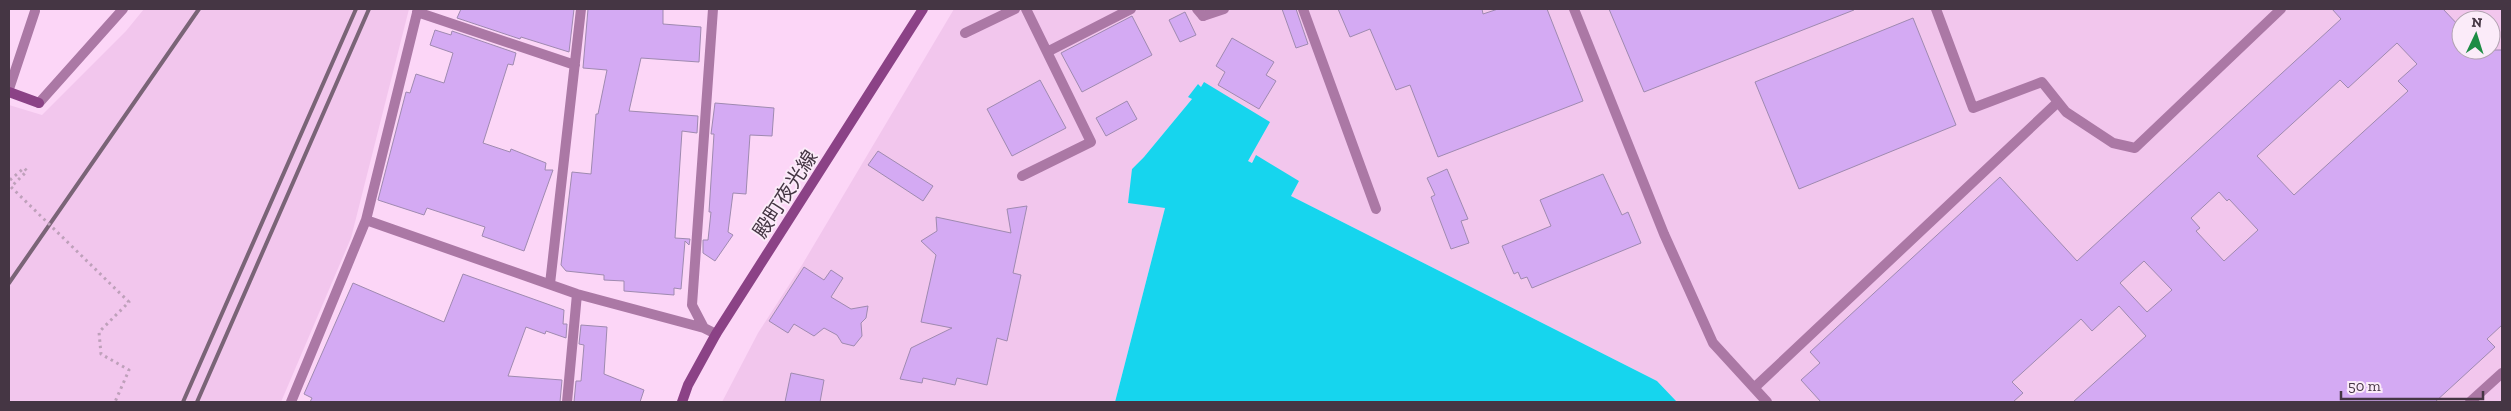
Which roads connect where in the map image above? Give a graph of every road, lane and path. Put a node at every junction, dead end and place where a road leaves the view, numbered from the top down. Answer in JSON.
{"nodes":[{"id":1,"x":123,"y":9,"type":"edge"},
{"id":2,"x":581,"y":9,"type":"edge"},
{"id":3,"x":713,"y":9,"type":"edge"},
{"id":4,"x":923,"y":9,"type":"edge"},
{"id":5,"x":1016,"y":9,"type":"edge"},
{"id":6,"x":1026,"y":9,"type":"edge"},
{"id":7,"x":1132,"y":9,"type":"edge"},
{"id":8,"x":1224,"y":9,"type":"edge"},
{"id":9,"x":1303,"y":9,"type":"edge"},
{"id":10,"x":1574,"y":9,"type":"edge"},
{"id":11,"x":1936,"y":9,"type":"edge"},
{"id":12,"x":2281,"y":9,"type":"edge"},
{"id":13,"x":417,"y":10,"type":"edge"},
{"id":14,"x":35,"y":11,"type":"dead end"},
{"id":15,"x":1200,"y":12,"type":"edge"},
{"id":16,"x":966,"y":33,"type":"dead end"},
{"id":17,"x":1047,"y":52,"type":"junction"},
{"id":18,"x":575,"y":65,"type":"junction"},
{"id":19,"x":9,"y":91,"type":"edge"},
{"id":20,"x":2058,"y":102,"type":"junction"},
{"id":21,"x":1022,"y":176,"type":"dead end"},
{"id":22,"x":10,"y":180,"type":"dead end"},
{"id":23,"x":1376,"y":208,"type":"dead end"},
{"id":24,"x":366,"y":220,"type":"junction"},
{"id":25,"x":550,"y":284,"type":"junction"},
{"id":26,"x":577,"y":294,"type":"junction"},
{"id":27,"x":704,"y":328,"type":"junction"},
{"id":28,"x":716,"y":334,"type":"junction"},
{"id":29,"x":2502,"y":372,"type":"edge"},
{"id":30,"x":1754,"y":388,"type":"junction"},
{"id":31,"x":115,"y":402,"type":"edge"},
{"id":32,"x":291,"y":402,"type":"edge"},
{"id":33,"x":567,"y":402,"type":"edge"},
{"id":34,"x":682,"y":402,"type":"edge"},
{"id":35,"x":1767,"y":402,"type":"edge"},
{"id":36,"x":2470,"y":402,"type":"edge"}],
"edges":[{"from":1,"to":19,"type":"street"},
{"from":2,"to":18,"type":"street"},
{"from":3,"to":27,"type":"street"},
{"from":4,"to":28,"type":"street","name":"殿町夜光線"},
{"from":5,"to":16,"type":"street"},
{"from":6,"to":17,"type":"street"},
{"from":7,"to":17,"type":"street"},
{"from":8,"to":15,"type":"street"},
{"from":9,"to":23,"type":"street"},
{"from":10,"to":30,"type":"street"},
{"from":11,"to":20,"type":"street"},
{"from":12,"to":20,"type":"street"},
{"from":13,"to":18,"type":"street"},
{"from":13,"to":24,"type":"street"},
{"from":14,"to":19,"type":"street"},
{"from":17,"to":21,"type":"street"},
{"from":18,"to":25,"type":"street"},
{"from":20,"to":30,"type":"street"},
{"from":22,"to":31,"type":"path","bridge":true},
{"from":24,"to":25,"type":"street"},
{"from":24,"to":32,"type":"street"},
{"from":25,"to":26,"type":"street"},
{"from":26,"to":27,"type":"street"},
{"from":26,"to":33,"type":"street"},
{"from":27,"to":28,"type":"street"},
{"from":28,"to":34,"type":"street","name":"殿町夜光線"},
{"from":29,"to":36,"type":"street"},
{"from":30,"to":35,"type":"street"}]}
